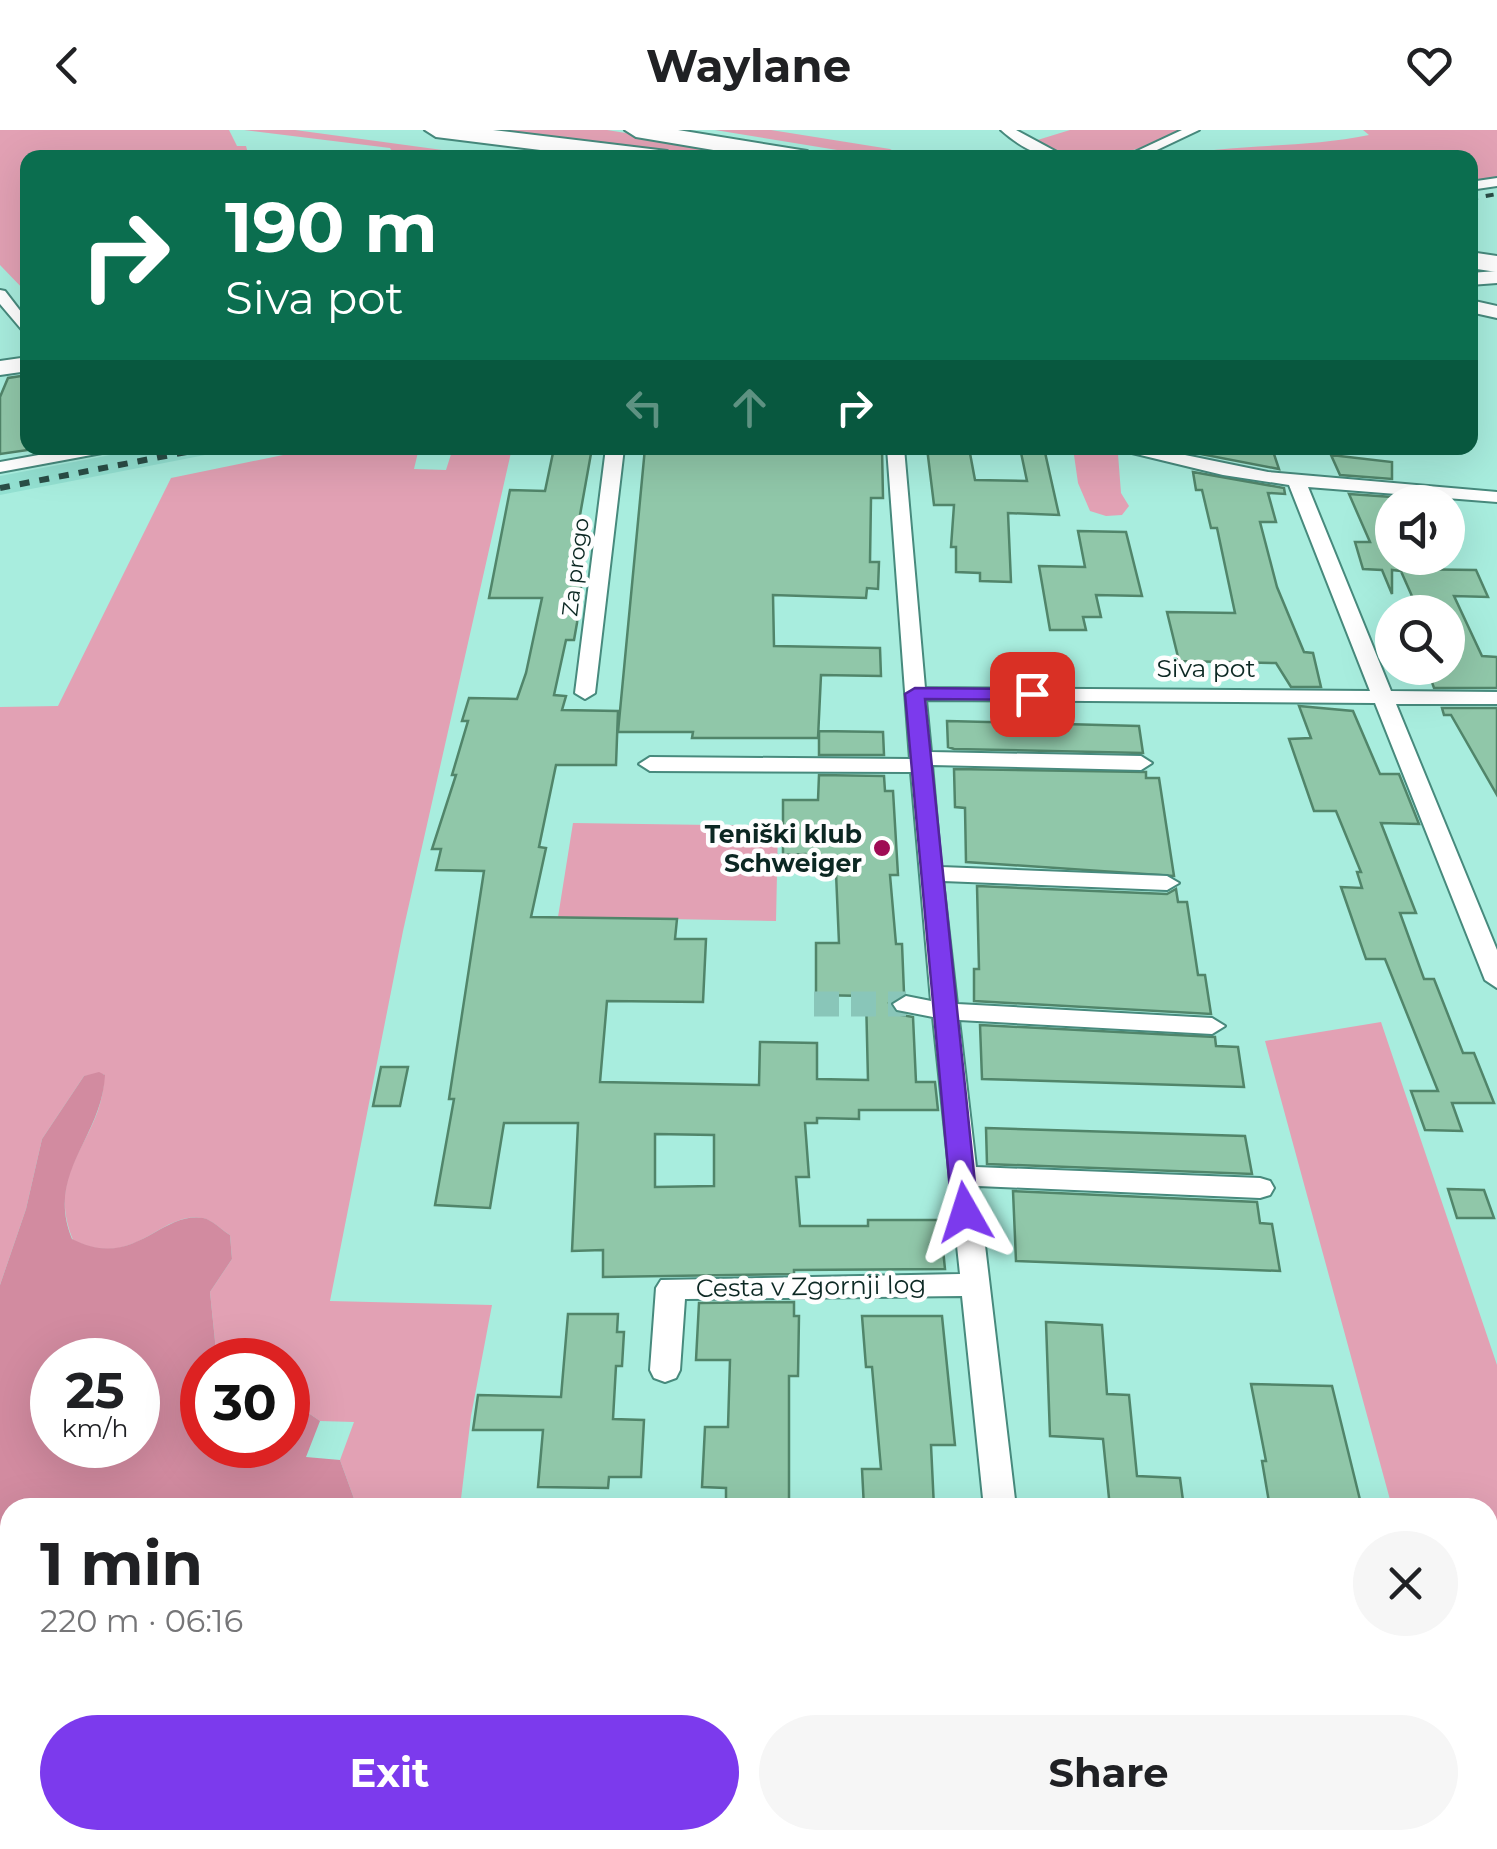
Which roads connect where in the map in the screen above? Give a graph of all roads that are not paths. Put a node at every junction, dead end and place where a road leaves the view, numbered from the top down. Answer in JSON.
{"nodes":[{"id":1,"x":436,"y":130,"type":"edge"},
{"id":2,"x":633,"y":130,"type":"edge"},
{"id":3,"x":1007,"y":130,"type":"edge"},
{"id":4,"x":1194,"y":130,"type":"edge"},
{"id":5,"x":601,"y":150,"type":"edge"},
{"id":6,"x":757,"y":150,"type":"edge"},
{"id":7,"x":1041,"y":150,"type":"edge"},
{"id":8,"x":1147,"y":150,"type":"edge"},
{"id":9,"x":0,"y":294,"type":"edge"},
{"id":10,"x":20,"y":321,"type":"edge"},
{"id":11,"x":64,"y":455,"type":"edge"},
{"id":12,"x":614,"y":455,"type":"edge"},
{"id":13,"x":896,"y":455,"type":"edge"},
{"id":14,"x":1161,"y":455,"type":"edge"},
{"id":15,"x":0,"y":467,"type":"edge"},
{"id":16,"x":1296,"y":480,"type":"junction"},
{"id":17,"x":1497,"y":497,"type":"edge"},
{"id":18,"x":585,"y":693,"type":"dead end"},
{"id":19,"x":915,"y":694,"type":"junction"},
{"id":20,"x":1384,"y":697,"type":"junction"},
{"id":21,"x":1497,"y":698,"type":"edge"},
{"id":22,"x":920,"y":762,"type":"junction"},
{"id":23,"x":1141,"y":763,"type":"dead end"},
{"id":24,"x":650,"y":764,"type":"dead end"},
{"id":25,"x":930,"y":874,"type":"junction"},
{"id":26,"x":1167,"y":882,"type":"dead end"},
{"id":27,"x":1497,"y":980,"type":"edge"},
{"id":28,"x":906,"y":1004,"type":"tunnel mouth"},
{"id":29,"x":944,"y":1011,"type":"junction"},
{"id":30,"x":1212,"y":1026,"type":"dead end"},
{"id":31,"x":962,"y":1176,"type":"junction"},
{"id":32,"x":1260,"y":1188,"type":"dead end"},
{"id":33,"x":973,"y":1285,"type":"junction"},
{"id":34,"x":665,"y":1370,"type":"dead end"},
{"id":35,"x":999,"y":1498,"type":"edge"}],
"edges":[{"from":1,"to":5,"type":"highway"},
{"from":2,"to":6,"type":"highway"},
{"from":3,"to":7,"type":"street"},
{"from":4,"to":8,"type":"street"},
{"from":9,"to":10,"type":"street"},
{"from":11,"to":15,"type":"street"},
{"from":12,"to":18,"type":"street","name":"Za progo"},
{"from":13,"to":19,"type":"street"},
{"from":14,"to":16,"type":"street"},
{"from":16,"to":17,"type":"street"},
{"from":16,"to":20,"type":"street"},
{"from":19,"to":20,"type":"street","name":"Siva pot"},
{"from":19,"to":22,"type":"street"},
{"from":20,"to":21,"type":"street","name":"Siva pot"},
{"from":20,"to":27,"type":"street"},
{"from":22,"to":23,"type":"street"},
{"from":22,"to":24,"type":"street"},
{"from":22,"to":25,"type":"street"},
{"from":25,"to":26,"type":"street"},
{"from":25,"to":29,"type":"street"},
{"from":28,"to":29,"type":"street"},
{"from":29,"to":30,"type":"street"},
{"from":29,"to":31,"type":"street"},
{"from":31,"to":32,"type":"street"},
{"from":31,"to":33,"type":"street"},
{"from":33,"to":34,"type":"street","name":"Cesta v Zgornji log"},
{"from":33,"to":35,"type":"street"}]}
